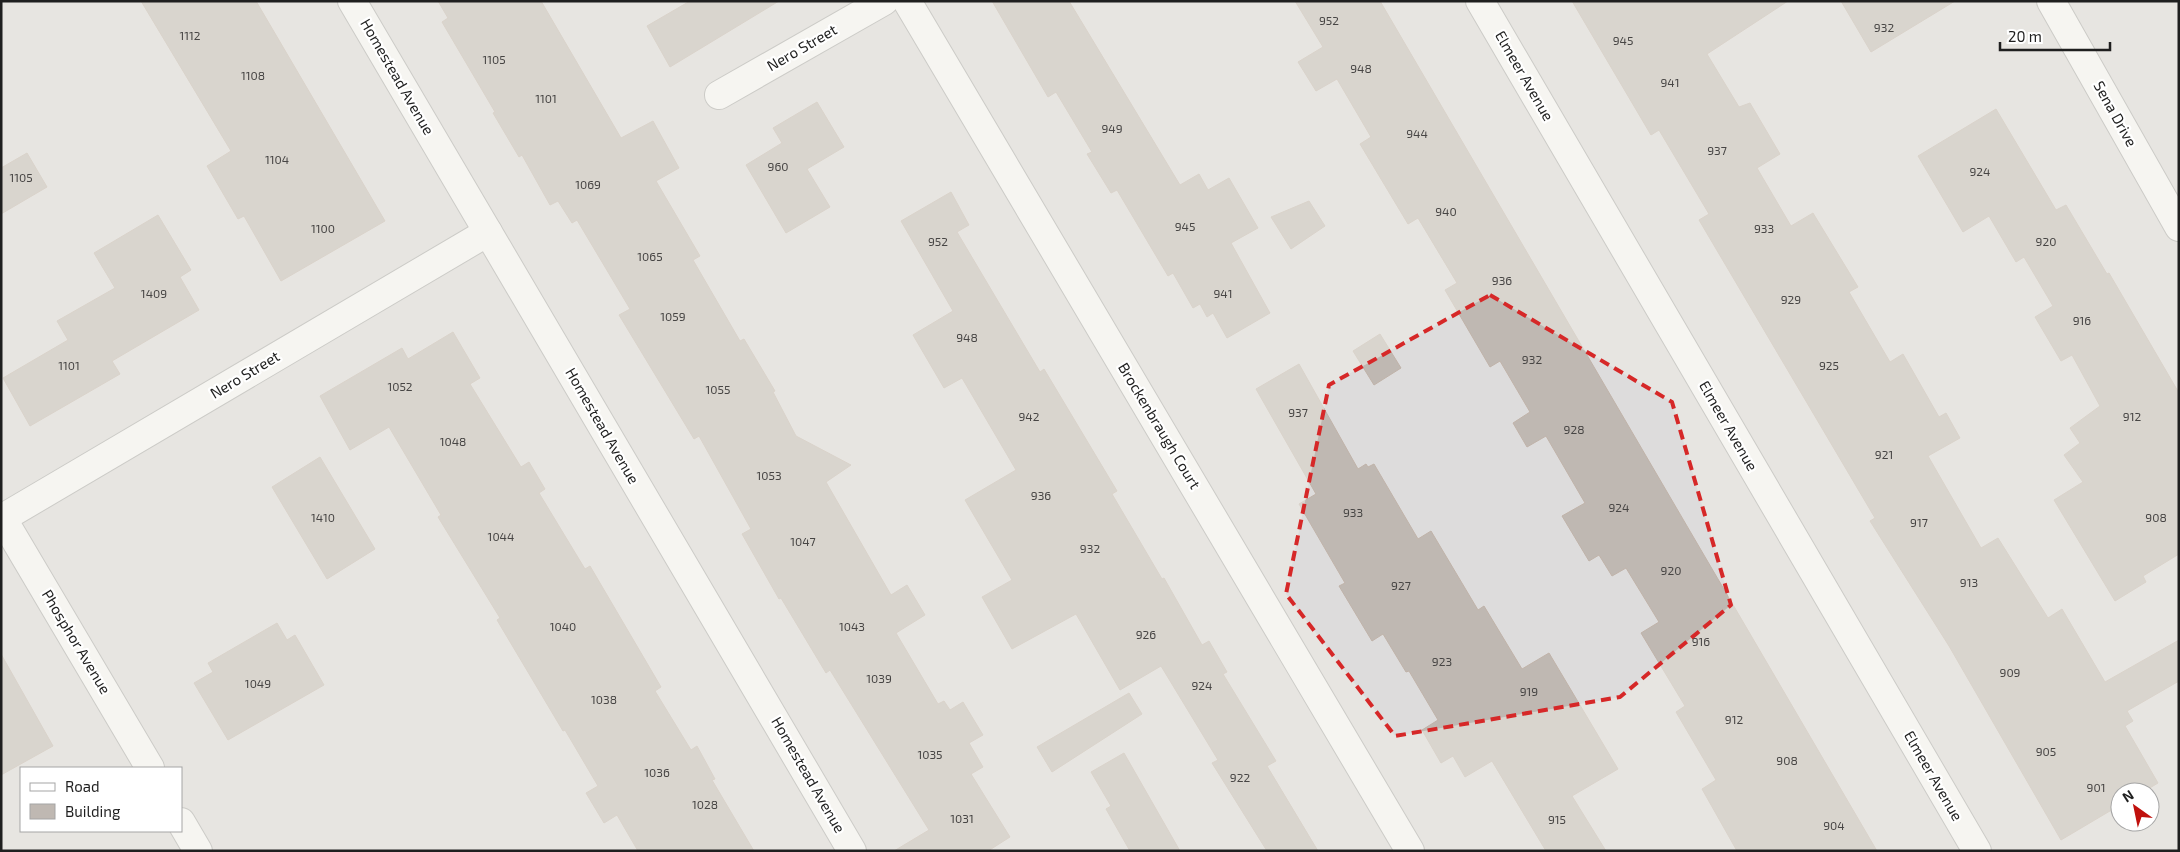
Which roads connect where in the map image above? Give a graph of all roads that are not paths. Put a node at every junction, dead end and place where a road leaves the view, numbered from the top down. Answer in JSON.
{"nodes":[{"id":1,"x":352,"y":1,"type":"edge"},
{"id":2,"x":884,"y":1,"type":"edge"},
{"id":3,"x":907,"y":1,"type":"edge"},
{"id":4,"x":1480,"y":1,"type":"edge"},
{"id":5,"x":2051,"y":1,"type":"edge"},
{"id":6,"x":720,"y":95,"type":"dead end"},
{"id":7,"x":2179,"y":227,"type":"edge"},
{"id":8,"x":488,"y":232,"type":"junction"},
{"id":9,"x":2,"y":518,"type":"edge"},
{"id":10,"x":149,"y":767,"type":"edge"},
{"id":11,"x":182,"y":824,"type":"edge"},
{"id":12,"x":198,"y":851,"type":"edge"},
{"id":13,"x":852,"y":851,"type":"edge"},
{"id":14,"x":1410,"y":851,"type":"edge"},
{"id":15,"x":1977,"y":851,"type":"edge"}],
"edges":[{"from":1,"to":8,"type":"street","name":"Homestead Avenue"},
{"from":2,"to":6,"type":"street","name":"Nero Street"},
{"from":3,"to":14,"type":"street","name":"Brockenbraugh Court"},
{"from":4,"to":15,"type":"street","name":"Elmeer Avenue"},
{"from":5,"to":7,"type":"street","name":"Sena Drive"},
{"from":8,"to":9,"type":"street","name":"Nero Street"},
{"from":8,"to":13,"type":"street","name":"Homestead Avenue"},
{"from":9,"to":10,"type":"street","name":"Phosphor Avenue"},
{"from":11,"to":12,"type":"street"}]}
